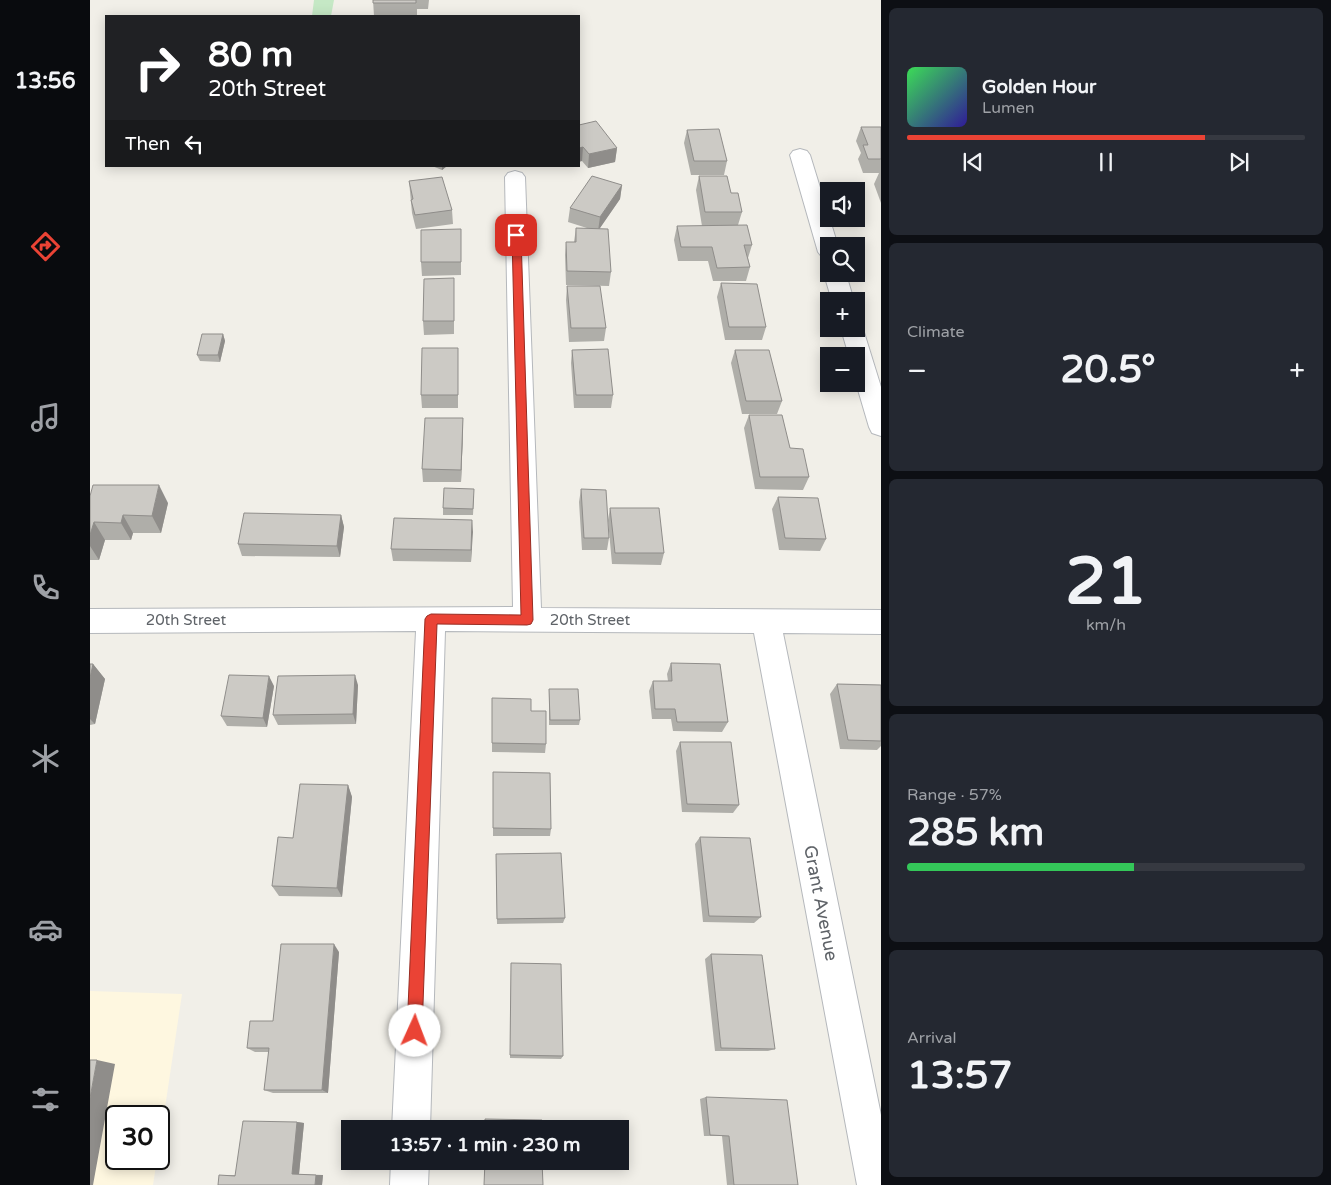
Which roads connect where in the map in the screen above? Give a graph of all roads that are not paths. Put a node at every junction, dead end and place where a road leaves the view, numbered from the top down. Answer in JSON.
{"nodes":[{"id":1,"x":800,"y":155,"type":"dead end"},
{"id":2,"x":515,"y":178,"type":"dead end"},
{"id":3,"x":825,"y":237,"type":"edge"},
{"id":4,"x":854,"y":337,"type":"edge"},
{"id":5,"x":881,"y":427,"type":"edge"},
{"id":6,"x":431,"y":619,"type":"junction"},
{"id":7,"x":527,"y":620,"type":"junction"},
{"id":8,"x":90,"y":621,"type":"edge"},
{"id":9,"x":766,"y":621,"type":"junction"},
{"id":10,"x":881,"y":622,"type":"edge"},
{"id":11,"x":411,"y":1120,"type":"edge"},
{"id":12,"x":410,"y":1170,"type":"edge"},
{"id":13,"x":409,"y":1185,"type":"edge"},
{"id":14,"x":876,"y":1185,"type":"edge"}],
"edges":[{"from":1,"to":3,"type":"street"},
{"from":2,"to":7,"type":"street"},
{"from":4,"to":5,"type":"street"},
{"from":6,"to":7,"type":"street","name":"20th Street"},
{"from":6,"to":8,"type":"street","name":"20th Street"},
{"from":6,"to":11,"type":"street"},
{"from":7,"to":9,"type":"street","name":"20th Street"},
{"from":9,"to":10,"type":"street","name":"20th Street"},
{"from":9,"to":14,"type":"street","name":"Grant Avenue"},
{"from":12,"to":13,"type":"street"}]}
